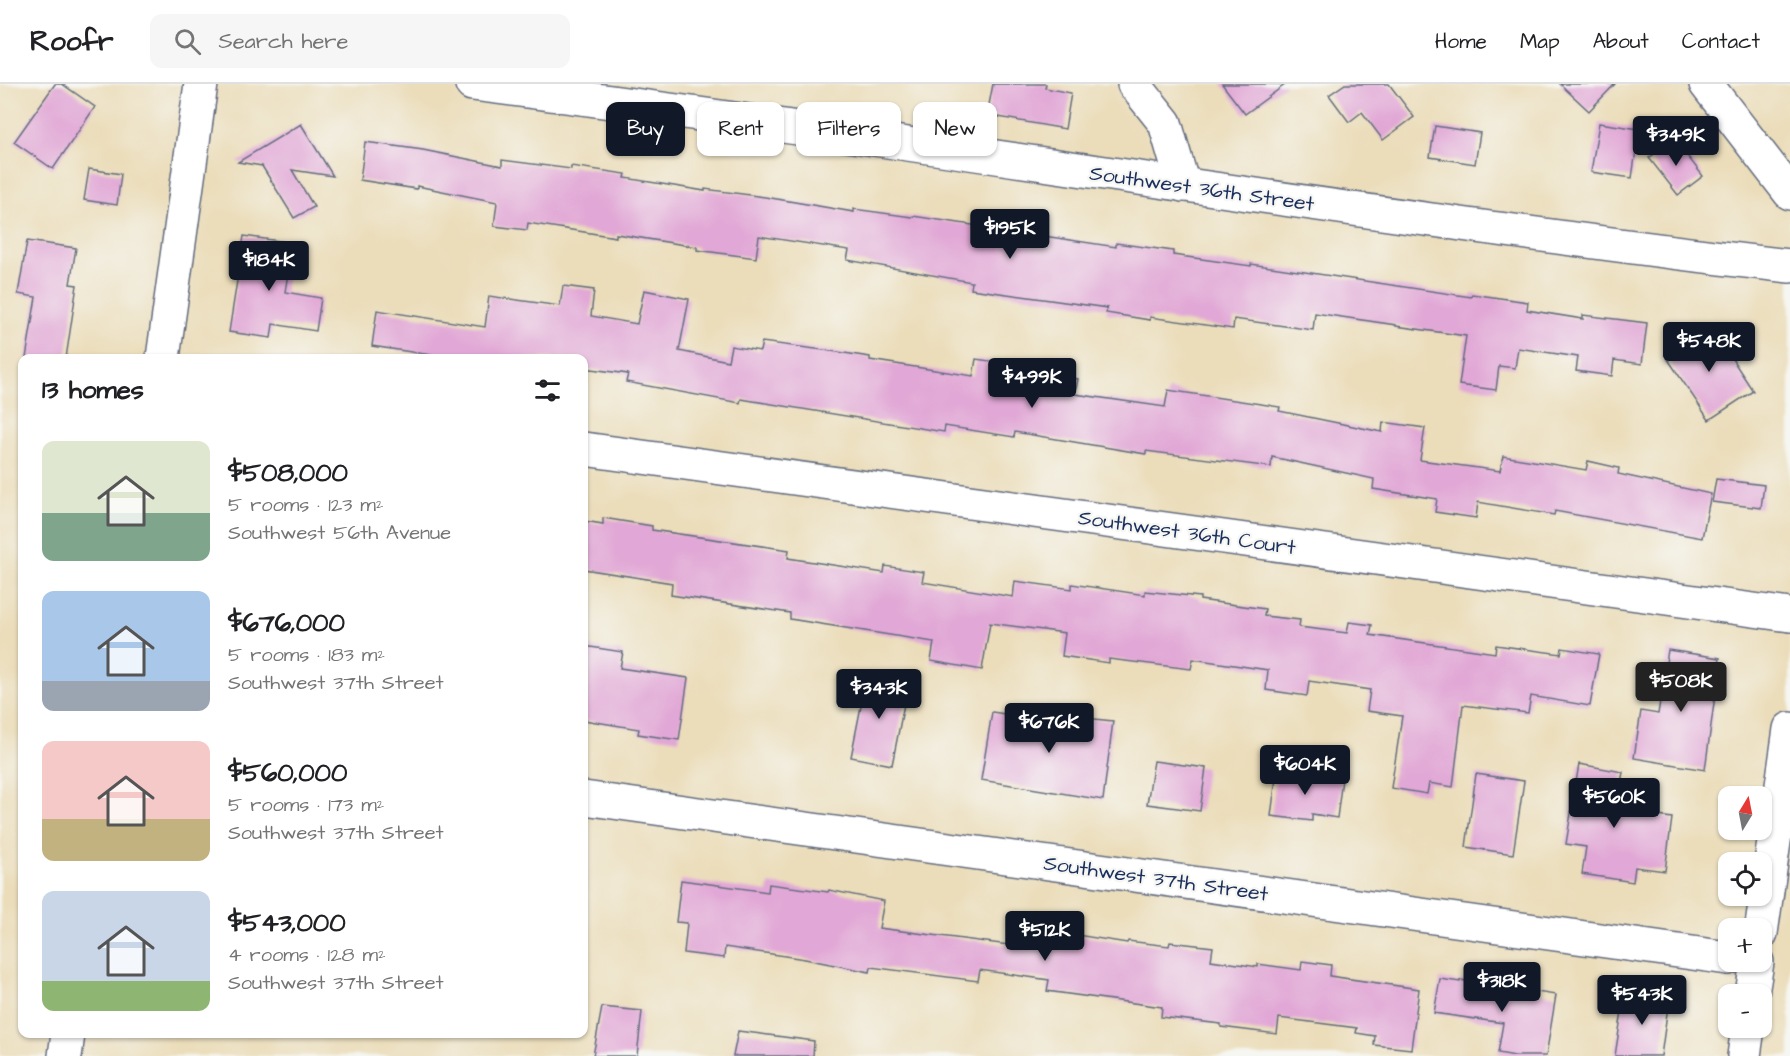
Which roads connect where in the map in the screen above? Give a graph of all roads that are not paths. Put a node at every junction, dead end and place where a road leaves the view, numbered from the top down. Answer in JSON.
{"nodes":[{"id":1,"x":201,"y":84,"type":"edge"},
{"id":2,"x":472,"y":84,"type":"edge"},
{"id":3,"x":1134,"y":84,"type":"edge"},
{"id":4,"x":1706,"y":84,"type":"edge"},
{"id":5,"x":570,"y":90,"type":"edge"},
{"id":6,"x":1183,"y":185,"type":"junction"},
{"id":7,"x":1790,"y":194,"type":"edge"},
{"id":8,"x":1790,"y":266,"type":"edge"},
{"id":9,"x":164,"y":354,"type":"edge"},
{"id":10,"x":588,"y":450,"type":"edge"},
{"id":11,"x":1790,"y":615,"type":"edge"},
{"id":12,"x":1790,"y":729,"type":"edge"},
{"id":13,"x":588,"y":799,"type":"edge"},
{"id":14,"x":1782,"y":848,"type":"edge"},
{"id":15,"x":1762,"y":918,"type":"edge"},
{"id":16,"x":1718,"y":951,"type":"edge"},
{"id":17,"x":67,"y":1038,"type":"edge"},
{"id":18,"x":1747,"y":1038,"type":"edge"},
{"id":19,"x":65,"y":1056,"type":"edge"},
{"id":20,"x":1744,"y":1056,"type":"edge"}],
"edges":[{"from":1,"to":9,"type":"street"},
{"from":2,"to":5,"type":"street","name":"Southwest 36th Street"},
{"from":3,"to":6,"type":"street"},
{"from":4,"to":7,"type":"street"},
{"from":5,"to":6,"type":"street","name":"Southwest 36th Street"},
{"from":6,"to":8,"type":"street","name":"Southwest 36th Street"},
{"from":10,"to":11,"type":"street","name":"Southwest 36th Court"},
{"from":12,"to":14,"type":"street"},
{"from":13,"to":16,"type":"street","name":"Southwest 37th Street"},
{"from":14,"to":15,"type":"street"},
{"from":17,"to":19,"type":"street"},
{"from":18,"to":20,"type":"street"}]}
